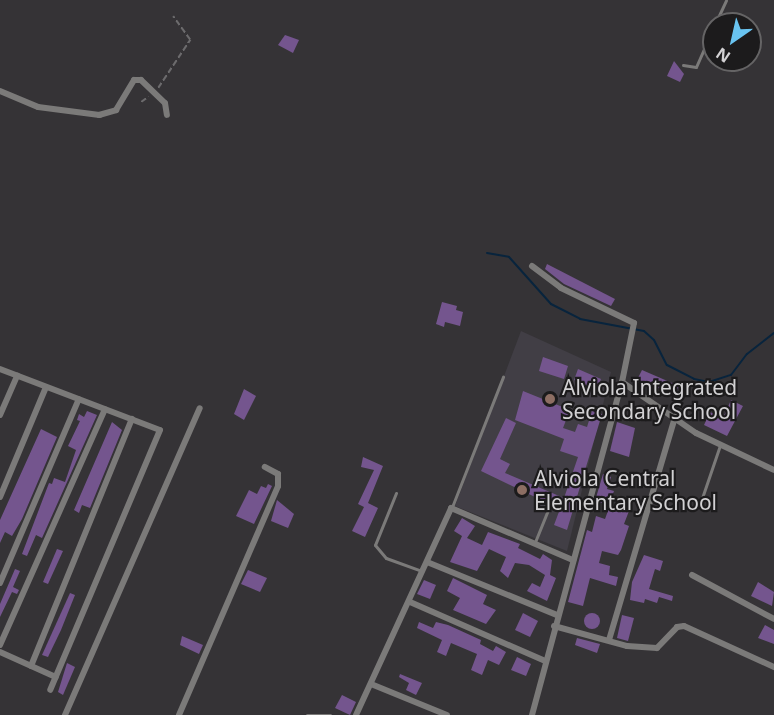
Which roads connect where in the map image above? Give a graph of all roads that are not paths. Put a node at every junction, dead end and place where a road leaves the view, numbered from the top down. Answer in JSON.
{"nodes":[{"id":1,"x":702,"y":53,"type":"edge"},
{"id":2,"x":683,"y":65,"type":"dead end"},
{"id":3,"x":0,"y":92,"type":"edge"},
{"id":4,"x":167,"y":115,"type":"dead end"},
{"id":5,"x":532,"y":266,"type":"dead end"},
{"id":6,"x":0,"y":369,"type":"edge"},
{"id":7,"x":17,"y":376,"type":"junction"},
{"id":8,"x":503,"y":377,"type":"dead end"},
{"id":9,"x":622,"y":382,"type":"junction"},
{"id":10,"x":46,"y":387,"type":"junction"},
{"id":11,"x":79,"y":399,"type":"junction"},
{"id":12,"x":200,"y":408,"type":"dead end"},
{"id":13,"x":105,"y":409,"type":"junction"},
{"id":14,"x":0,"y":415,"type":"edge"},
{"id":15,"x":675,"y":417,"type":"junction"},
{"id":16,"x":132,"y":419,"type":"junction"},
{"id":17,"x":720,"y":445,"type":"junction"},
{"id":18,"x":265,"y":467,"type":"dead end"},
{"id":19,"x":774,"y":470,"type":"edge"},
{"id":20,"x":396,"y":493,"type":"dead end"},
{"id":21,"x":0,"y":497,"type":"edge"},
{"id":22,"x":702,"y":498,"type":"dead end"},
{"id":23,"x":451,"y":508,"type":"junction"},
{"id":24,"x":549,"y":508,"type":"dead end"},
{"id":25,"x":534,"y":544,"type":"junction"},
{"id":26,"x":573,"y":560,"type":"junction"},
{"id":27,"x":427,"y":562,"type":"junction"},
{"id":28,"x":423,"y":572,"type":"junction"},
{"id":29,"x":692,"y":574,"type":"dead end"},
{"id":30,"x":0,"y":583,"type":"edge"},
{"id":31,"x":410,"y":602,"type":"junction"},
{"id":32,"x":557,"y":615,"type":"junction"},
{"id":33,"x":774,"y":619,"type":"edge"},
{"id":34,"x":554,"y":626,"type":"junction"},
{"id":35,"x":609,"y":640,"type":"junction"},
{"id":36,"x":0,"y":645,"type":"edge"},
{"id":37,"x":0,"y":652,"type":"edge"},
{"id":38,"x":545,"y":661,"type":"junction"},
{"id":39,"x":31,"y":666,"type":"junction"},
{"id":40,"x":774,"y":667,"type":"edge"},
{"id":41,"x":56,"y":677,"type":"junction"},
{"id":42,"x":371,"y":684,"type":"junction"},
{"id":43,"x":50,"y":690,"type":"dead end"},
{"id":44,"x":65,"y":715,"type":"edge"},
{"id":45,"x":179,"y":715,"type":"edge"},
{"id":46,"x":307,"y":715,"type":"edge"},
{"id":47,"x":330,"y":715,"type":"edge"},
{"id":48,"x":356,"y":715,"type":"edge"},
{"id":49,"x":447,"y":715,"type":"edge"},
{"id":50,"x":532,"y":715,"type":"edge"}],
"edges":[{"from":1,"to":2,"type":"lane"},
{"from":3,"to":4,"type":"street"},
{"from":5,"to":9,"type":"street"},
{"from":6,"to":7,"type":"street"},
{"from":7,"to":10,"type":"street"},
{"from":7,"to":14,"type":"street"},
{"from":8,"to":23,"type":"lane"},
{"from":9,"to":15,"type":"street"},
{"from":9,"to":26,"type":"street"},
{"from":10,"to":11,"type":"street"},
{"from":10,"to":21,"type":"street"},
{"from":11,"to":13,"type":"street"},
{"from":11,"to":30,"type":"street"},
{"from":12,"to":44,"type":"street"},
{"from":13,"to":16,"type":"street"},
{"from":13,"to":36,"type":"street"},
{"from":15,"to":17,"type":"street"},
{"from":15,"to":35,"type":"street"},
{"from":16,"to":39,"type":"street"},
{"from":16,"to":41,"type":"street"},
{"from":17,"to":19,"type":"street"},
{"from":17,"to":22,"type":"lane"},
{"from":18,"to":45,"type":"street"},
{"from":20,"to":28,"type":"lane"},
{"from":23,"to":25,"type":"street"},
{"from":23,"to":27,"type":"street"},
{"from":24,"to":25,"type":"lane"},
{"from":25,"to":26,"type":"street"},
{"from":26,"to":32,"type":"street"},
{"from":27,"to":28,"type":"street"},
{"from":27,"to":32,"type":"street"},
{"from":28,"to":31,"type":"street"},
{"from":29,"to":33,"type":"street"},
{"from":31,"to":38,"type":"street"},
{"from":31,"to":42,"type":"street"},
{"from":32,"to":34,"type":"street"},
{"from":34,"to":35,"type":"street"},
{"from":34,"to":38,"type":"street"},
{"from":35,"to":40,"type":"street"},
{"from":37,"to":39,"type":"street"},
{"from":38,"to":50,"type":"street"},
{"from":39,"to":41,"type":"street"},
{"from":41,"to":43,"type":"street"},
{"from":42,"to":48,"type":"street"},
{"from":42,"to":49,"type":"street"},
{"from":46,"to":47,"type":"lane"}]}
